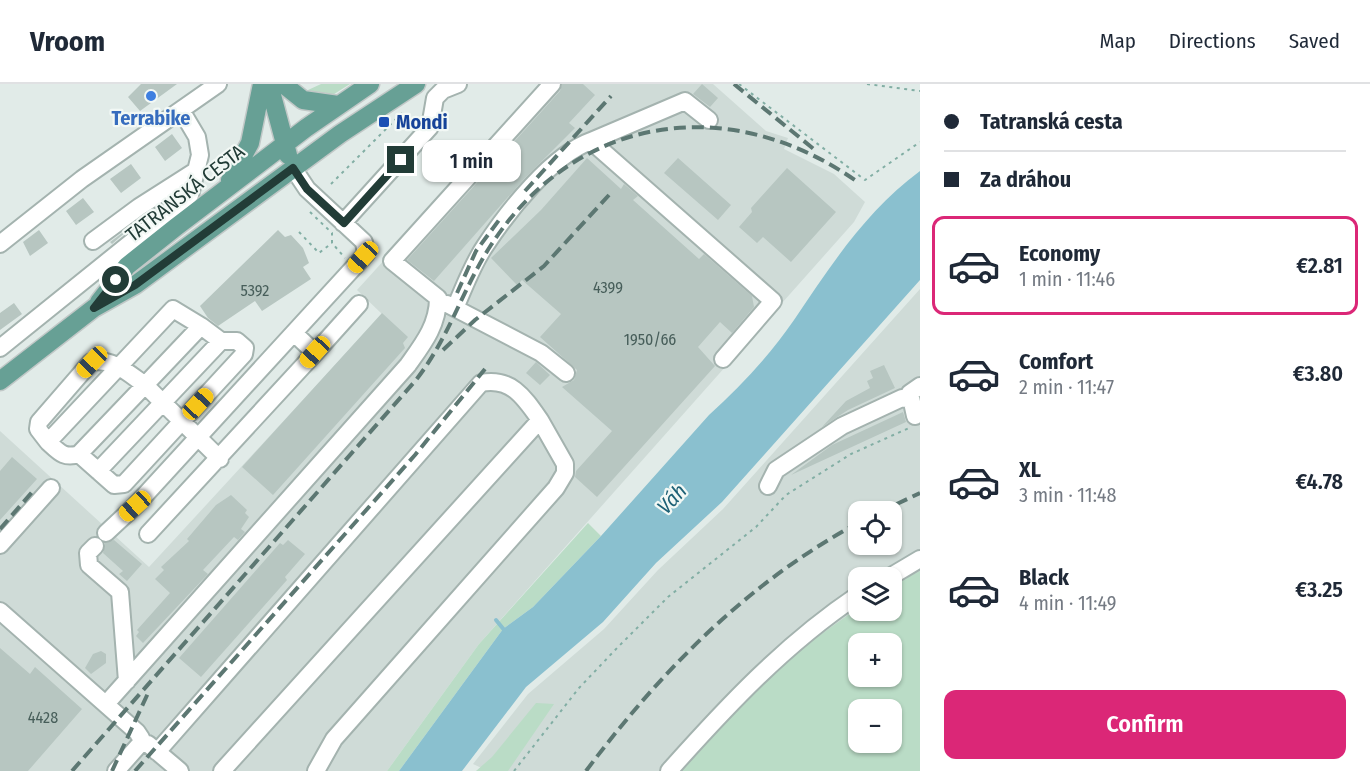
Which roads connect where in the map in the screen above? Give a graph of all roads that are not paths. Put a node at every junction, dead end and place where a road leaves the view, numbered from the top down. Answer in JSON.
{"nodes":[{"id":1,"x":218,"y":84,"type":"edge"},
{"id":2,"x":262,"y":84,"type":"edge"},
{"id":3,"x":270,"y":84,"type":"edge"},
{"id":4,"x":283,"y":84,"type":"edge"},
{"id":5,"x":370,"y":84,"type":"edge"},
{"id":6,"x":416,"y":84,"type":"edge"},
{"id":7,"x":458,"y":84,"type":"edge"},
{"id":8,"x":552,"y":84,"type":"edge"},
{"id":9,"x":338,"y":105,"type":"junction"},
{"id":10,"x":181,"y":110,"type":"junction"},
{"id":11,"x":709,"y":120,"type":"dead end"},
{"id":12,"x":591,"y":141,"type":"junction"},
{"id":13,"x":284,"y":145,"type":"junction"},
{"id":14,"x":293,"y":168,"type":"junction"},
{"id":15,"x":197,"y":170,"type":"junction"},
{"id":16,"x":223,"y":190,"type":"junction"},
{"id":17,"x":344,"y":223,"type":"junction"},
{"id":18,"x":93,"y":241,"type":"dead end"},
{"id":19,"x":0,"y":244,"type":"edge"},
{"id":20,"x":438,"y":298,"type":"junction"},
{"id":21,"x":359,"y":304,"type":"dead end"},
{"id":22,"x":94,"y":308,"type":"junction"},
{"id":23,"x":455,"y":309,"type":"junction"},
{"id":24,"x":201,"y":326,"type":"junction"},
{"id":25,"x":294,"y":333,"type":"junction"},
{"id":26,"x":221,"y":341,"type":"junction"},
{"id":27,"x":0,"y":348,"type":"edge"},
{"id":28,"x":315,"y":352,"type":"junction"},
{"id":29,"x":723,"y":359,"type":"dead end"},
{"id":30,"x":119,"y":367,"type":"junction"},
{"id":31,"x":566,"y":373,"type":"dead end"},
{"id":32,"x":0,"y":381,"type":"edge"},
{"id":33,"x":145,"y":385,"type":"junction"},
{"id":34,"x":915,"y":400,"type":"edge"},
{"id":35,"x":164,"y":403,"type":"junction"},
{"id":36,"x":183,"y":420,"type":"junction"},
{"id":37,"x":540,"y":420,"type":"junction"},
{"id":38,"x":198,"y":438,"type":"junction"},
{"id":39,"x":48,"y":442,"type":"junction"},
{"id":40,"x":79,"y":454,"type":"junction"},
{"id":41,"x":219,"y":459,"type":"junction"},
{"id":42,"x":98,"y":471,"type":"junction"},
{"id":43,"x":768,"y":486,"type":"dead end"},
{"id":44,"x":51,"y":488,"type":"dead end"},
{"id":45,"x":108,"y":531,"type":"dead end"},
{"id":46,"x":148,"y":534,"type":"dead end"},
{"id":47,"x":0,"y":545,"type":"edge"},
{"id":48,"x":95,"y":546,"type":"dead end"},
{"id":49,"x":920,"y":559,"type":"edge"},
{"id":50,"x":902,"y":570,"type":"edge"},
{"id":51,"x":848,"y":603,"type":"edge"},
{"id":52,"x":0,"y":611,"type":"edge"},
{"id":53,"x":127,"y":681,"type":"junction"},
{"id":54,"x":106,"y":704,"type":"junction"},
{"id":55,"x":141,"y":738,"type":"junction"},
{"id":56,"x":157,"y":752,"type":"junction"},
{"id":57,"x":116,"y":771,"type":"edge"},
{"id":58,"x":180,"y":771,"type":"edge"},
{"id":59,"x":222,"y":771,"type":"edge"},
{"id":60,"x":316,"y":771,"type":"edge"},
{"id":61,"x":669,"y":771,"type":"edge"}],
"edges":[{"from":1,"to":10,"type":"street"},
{"from":2,"to":16,"type":"main road"},
{"from":3,"to":13,"type":"main road"},
{"from":4,"to":9,"type":"main road"},
{"from":5,"to":9,"type":"main road","name":"TATRANSKÁ CESTA"},
{"from":6,"to":14,"type":"main road","name":"TATRANSKÁ CESTA"},
{"from":7,"to":17,"type":"street"},
{"from":8,"to":20,"type":"street"},
{"from":9,"to":13,"type":"main road","name":"TATRANSKÁ CESTA"},
{"from":10,"to":15,"type":"street"},
{"from":10,"to":19,"type":"street"},
{"from":11,"to":12,"type":"street"},
{"from":12,"to":23,"type":"street"},
{"from":12,"to":29,"type":"street"},
{"from":13,"to":14,"type":"main road"},
{"from":13,"to":16,"type":"main road","name":"TATRANSKÁ CESTA"},
{"from":14,"to":17,"type":"street"},
{"from":14,"to":22,"type":"main road","name":"TATRANSKÁ CESTA"},
{"from":15,"to":18,"type":"street"},
{"from":15,"to":27,"type":"street"},
{"from":16,"to":22,"type":"main road","name":"TATRANSKÁ CESTA"},
{"from":17,"to":25,"type":"street"},
{"from":20,"to":23,"type":"street"},
{"from":20,"to":53,"type":"street"},
{"from":21,"to":28,"type":"street"},
{"from":22,"to":32,"type":"main road","name":"TATRANSKÁ CESTA"},
{"from":23,"to":31,"type":"street"},
{"from":24,"to":26,"type":"street"},
{"from":24,"to":30,"type":"street"},
{"from":24,"to":33,"type":"street"},
{"from":25,"to":28,"type":"street"},
{"from":25,"to":38,"type":"street"},
{"from":26,"to":35,"type":"street"},
{"from":26,"to":36,"type":"street"},
{"from":28,"to":41,"type":"street"},
{"from":30,"to":33,"type":"street"},
{"from":30,"to":39,"type":"street"},
{"from":30,"to":39,"type":"street"},
{"from":33,"to":35,"type":"street"},
{"from":33,"to":40,"type":"street"},
{"from":34,"to":43,"type":"street"},
{"from":35,"to":36,"type":"street"},
{"from":35,"to":42,"type":"street"},
{"from":36,"to":38,"type":"street"},
{"from":36,"to":42,"type":"street"},
{"from":37,"to":56,"type":"street"},
{"from":37,"to":59,"type":"street"},
{"from":37,"to":60,"type":"street"},
{"from":38,"to":41,"type":"street"},
{"from":38,"to":45,"type":"street"},
{"from":39,"to":40,"type":"street"},
{"from":40,"to":42,"type":"street"},
{"from":41,"to":46,"type":"street"},
{"from":44,"to":47,"type":"street"},
{"from":48,"to":53,"type":"street"},
{"from":49,"to":50,"type":"street"},
{"from":51,"to":61,"type":"street"},
{"from":52,"to":54,"type":"street"},
{"from":53,"to":54,"type":"street"},
{"from":54,"to":55,"type":"street"},
{"from":55,"to":56,"type":"street"},
{"from":55,"to":57,"type":"street"},
{"from":56,"to":58,"type":"street"}]}
